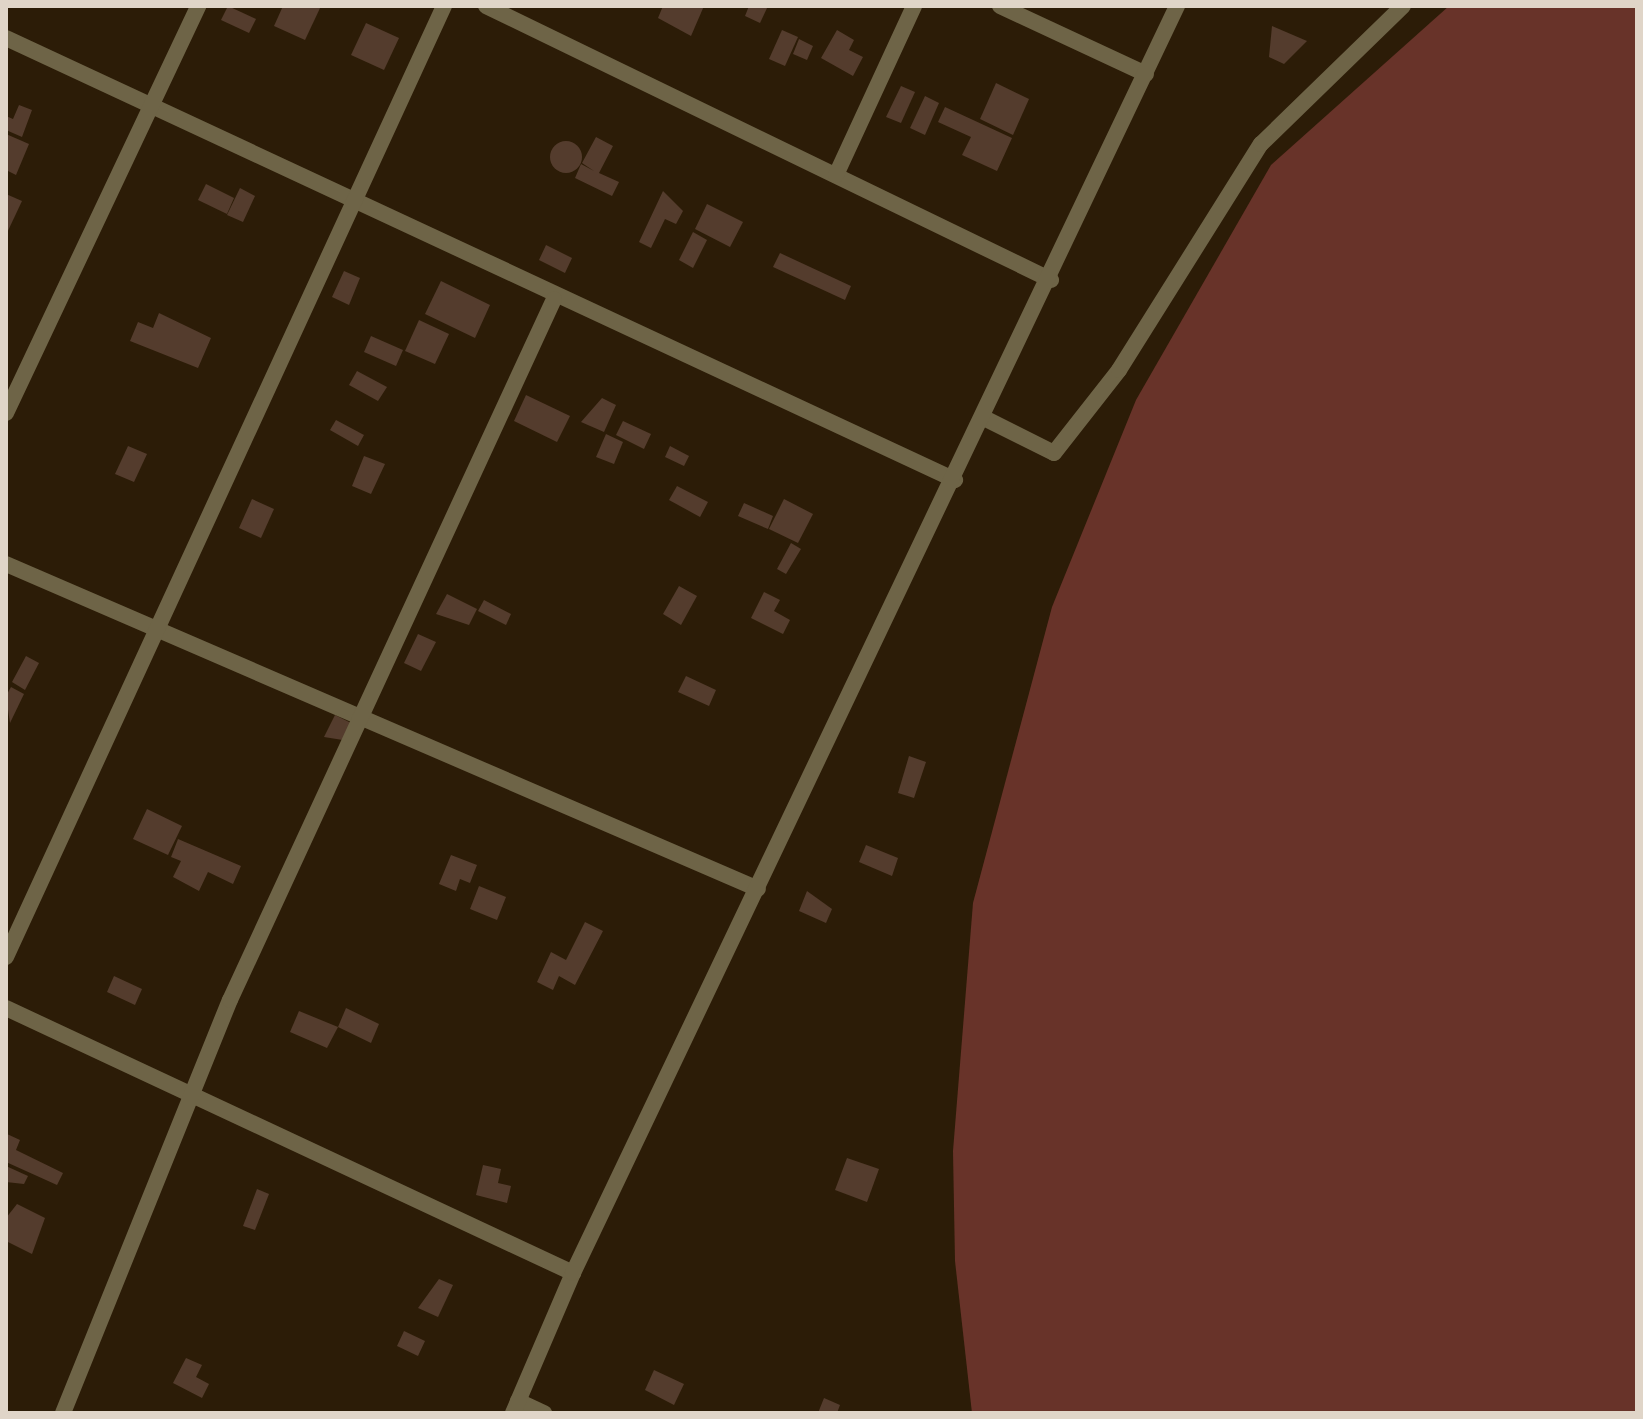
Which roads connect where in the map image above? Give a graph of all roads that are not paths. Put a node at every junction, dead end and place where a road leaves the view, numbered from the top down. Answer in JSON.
{"nodes":[{"id":1,"x":198,"y":6,"type":"edge"},
{"id":2,"x":444,"y":6,"type":"edge"},
{"id":3,"x":486,"y":6,"type":"edge"},
{"id":4,"x":914,"y":6,"type":"edge"},
{"id":5,"x":1000,"y":6,"type":"edge"},
{"id":6,"x":1177,"y":6,"type":"edge"},
{"id":7,"x":1403,"y":6,"type":"edge"},
{"id":8,"x":6,"y":38,"type":"edge"},
{"id":9,"x":1146,"y":74,"type":"junction"},
{"id":10,"x":150,"y":101,"type":"junction"},
{"id":11,"x":836,"y":175,"type":"junction"},
{"id":12,"x":356,"y":202,"type":"junction"},
{"id":13,"x":1051,"y":280,"type":"junction"},
{"id":14,"x":554,"y":299,"type":"junction"},
{"id":15,"x":6,"y":413,"type":"edge"},
{"id":16,"x":984,"y":418,"type":"junction"},
{"id":17,"x":955,"y":480,"type":"junction"},
{"id":18,"x":6,"y":564,"type":"edge"},
{"id":19,"x":158,"y":630,"type":"junction"},
{"id":20,"x":361,"y":717,"type":"junction"},
{"id":21,"x":758,"y":889,"type":"junction"},
{"id":22,"x":6,"y":957,"type":"edge"},
{"id":23,"x":6,"y":1008,"type":"edge"},
{"id":24,"x":191,"y":1094,"type":"junction"},
{"id":25,"x":573,"y":1273,"type":"junction"},
{"id":26,"x":516,"y":1407,"type":"edge"},
{"id":27,"x":63,"y":1413,"type":"edge"},
{"id":28,"x":544,"y":1413,"type":"edge"}],
"edges":[{"from":1,"to":10,"type":"street"},
{"from":2,"to":12,"type":"street"},
{"from":3,"to":11,"type":"street"},
{"from":4,"to":11,"type":"street"},
{"from":5,"to":9,"type":"street"},
{"from":6,"to":9,"type":"street"},
{"from":7,"to":16,"type":"street"},
{"from":8,"to":10,"type":"street"},
{"from":9,"to":13,"type":"street"},
{"from":10,"to":12,"type":"street"},
{"from":10,"to":15,"type":"street"},
{"from":11,"to":13,"type":"street"},
{"from":12,"to":14,"type":"street"},
{"from":12,"to":19,"type":"street"},
{"from":13,"to":16,"type":"street"},
{"from":14,"to":17,"type":"street"},
{"from":14,"to":20,"type":"street"},
{"from":16,"to":17,"type":"street"},
{"from":17,"to":21,"type":"street"},
{"from":18,"to":19,"type":"street"},
{"from":19,"to":20,"type":"street"},
{"from":19,"to":22,"type":"street"},
{"from":20,"to":21,"type":"street"},
{"from":20,"to":24,"type":"street"},
{"from":21,"to":25,"type":"street"},
{"from":23,"to":24,"type":"street"},
{"from":24,"to":25,"type":"street"},
{"from":24,"to":27,"type":"street"},
{"from":25,"to":26,"type":"street"},
{"from":26,"to":28,"type":"street"}]}
